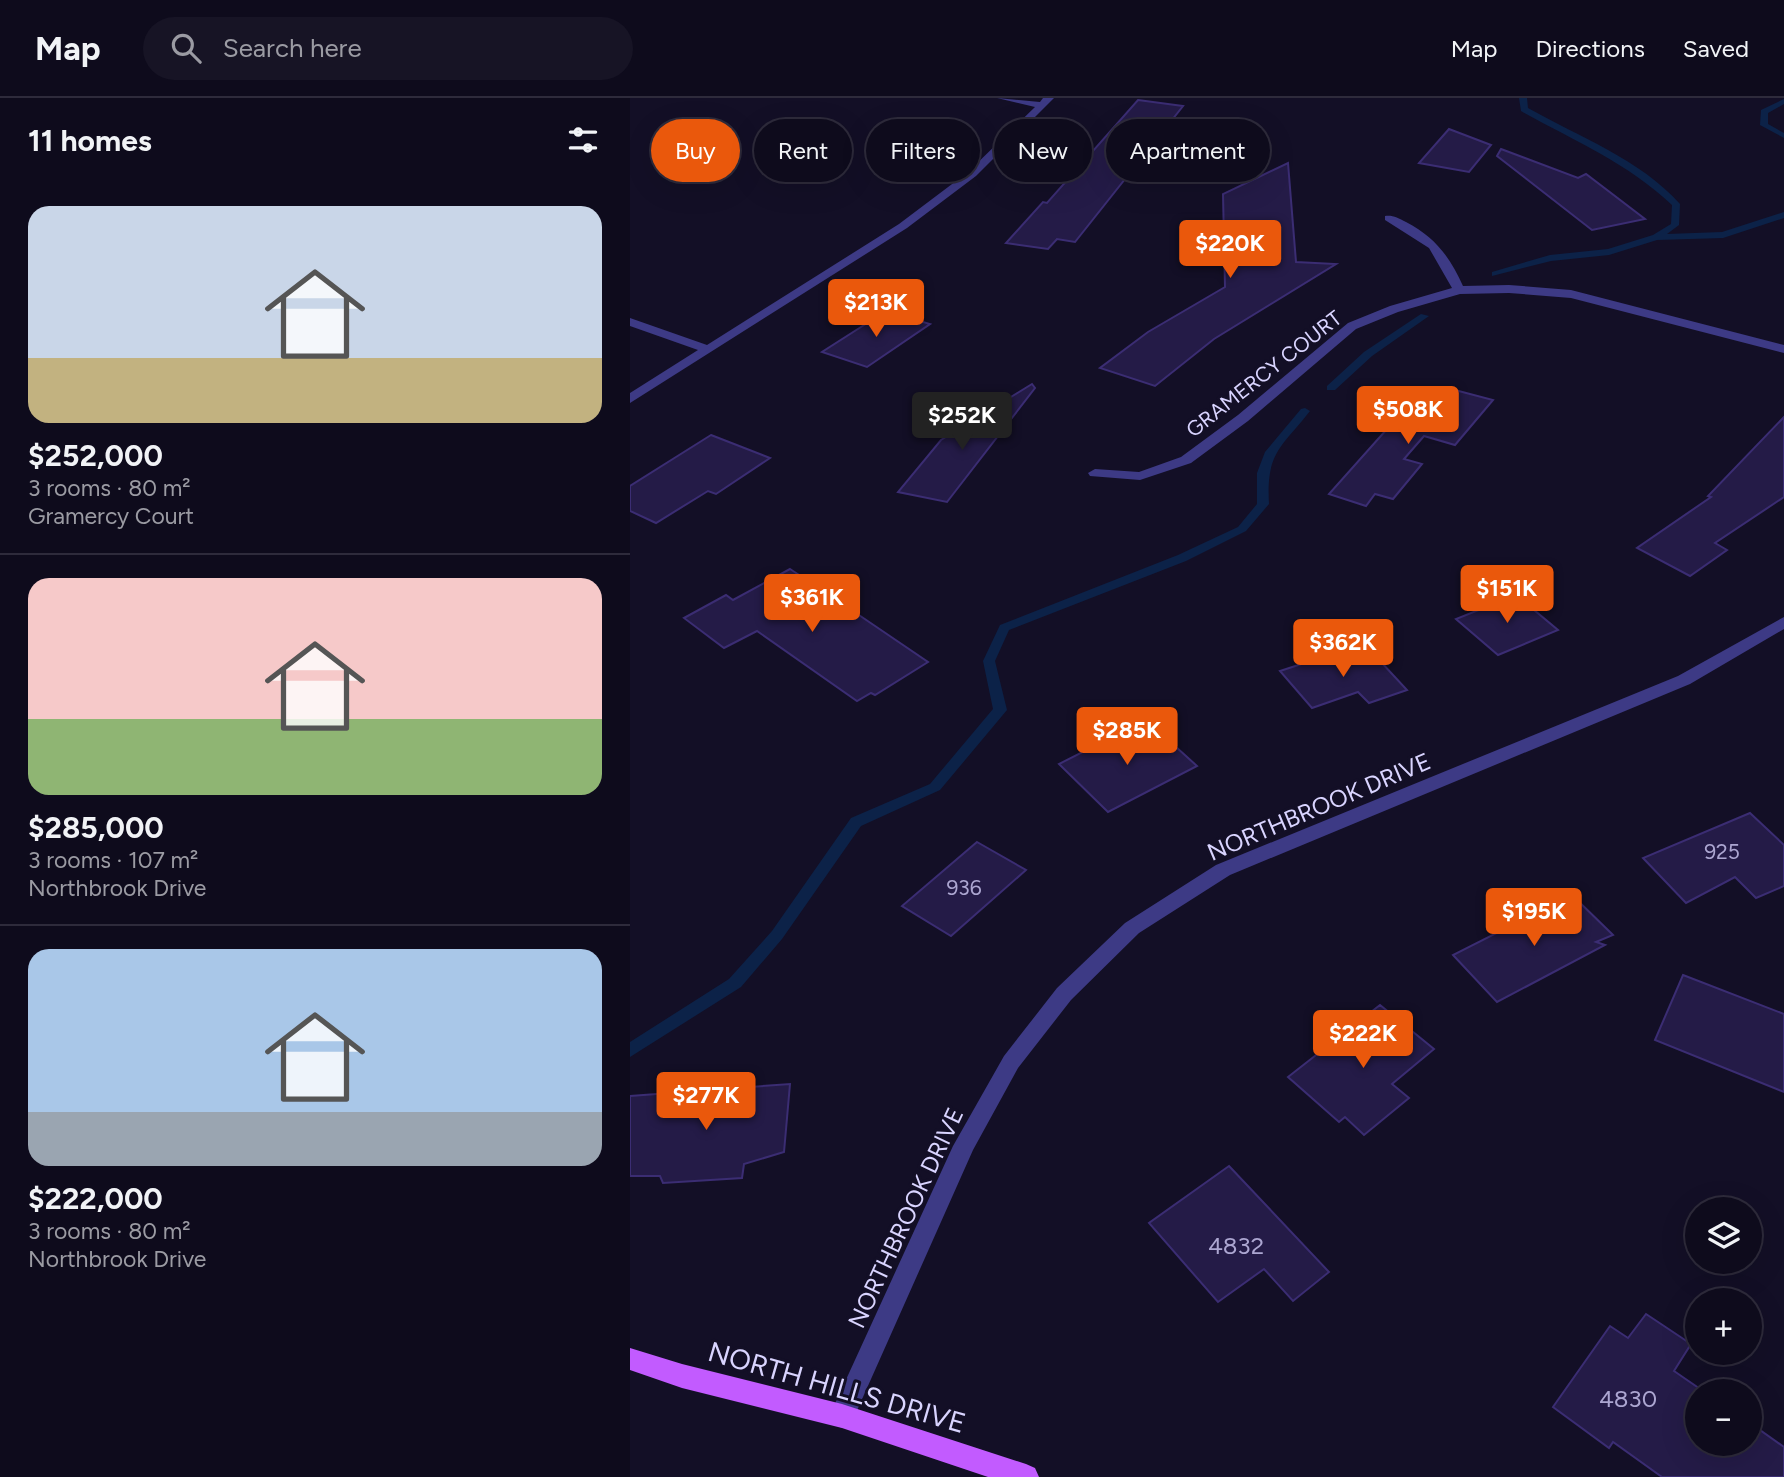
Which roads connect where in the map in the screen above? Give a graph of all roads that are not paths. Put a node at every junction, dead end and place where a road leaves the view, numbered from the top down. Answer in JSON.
{"nodes":[{"id":1,"x":1002,"y":98,"type":"edge"},
{"id":2,"x":1046,"y":101,"type":"edge"},
{"id":3,"x":1389,"y":218,"type":"dead end"},
{"id":4,"x":1459,"y":290,"type":"junction"},
{"id":5,"x":630,"y":321,"type":"edge"},
{"id":6,"x":1784,"y":349,"type":"edge"},
{"id":7,"x":709,"y":350,"type":"junction"},
{"id":8,"x":630,"y":398,"type":"edge"},
{"id":9,"x":1094,"y":473,"type":"dead end"},
{"id":10,"x":1784,"y":622,"type":"edge"},
{"id":11,"x":630,"y":1359,"type":"edge"},
{"id":12,"x":842,"y":1416,"type":"junction"},
{"id":13,"x":1026,"y":1477,"type":"edge"}],
"edges":[{"from":1,"to":2,"type":"street"},
{"from":2,"to":7,"type":"street"},
{"from":3,"to":4,"type":"street"},
{"from":4,"to":6,"type":"street","name":"GRAMERCY COURT"},
{"from":4,"to":9,"type":"street","name":"GRAMERCY COURT"},
{"from":5,"to":7,"type":"street"},
{"from":7,"to":8,"type":"street"},
{"from":10,"to":12,"type":"street","name":"NORTHBROOK DRIVE"},
{"from":11,"to":12,"type":"main road","name":"NORTH HILLS DRIVE"},
{"from":12,"to":13,"type":"main road","name":"NORTH HILLS DRIVE"}]}
